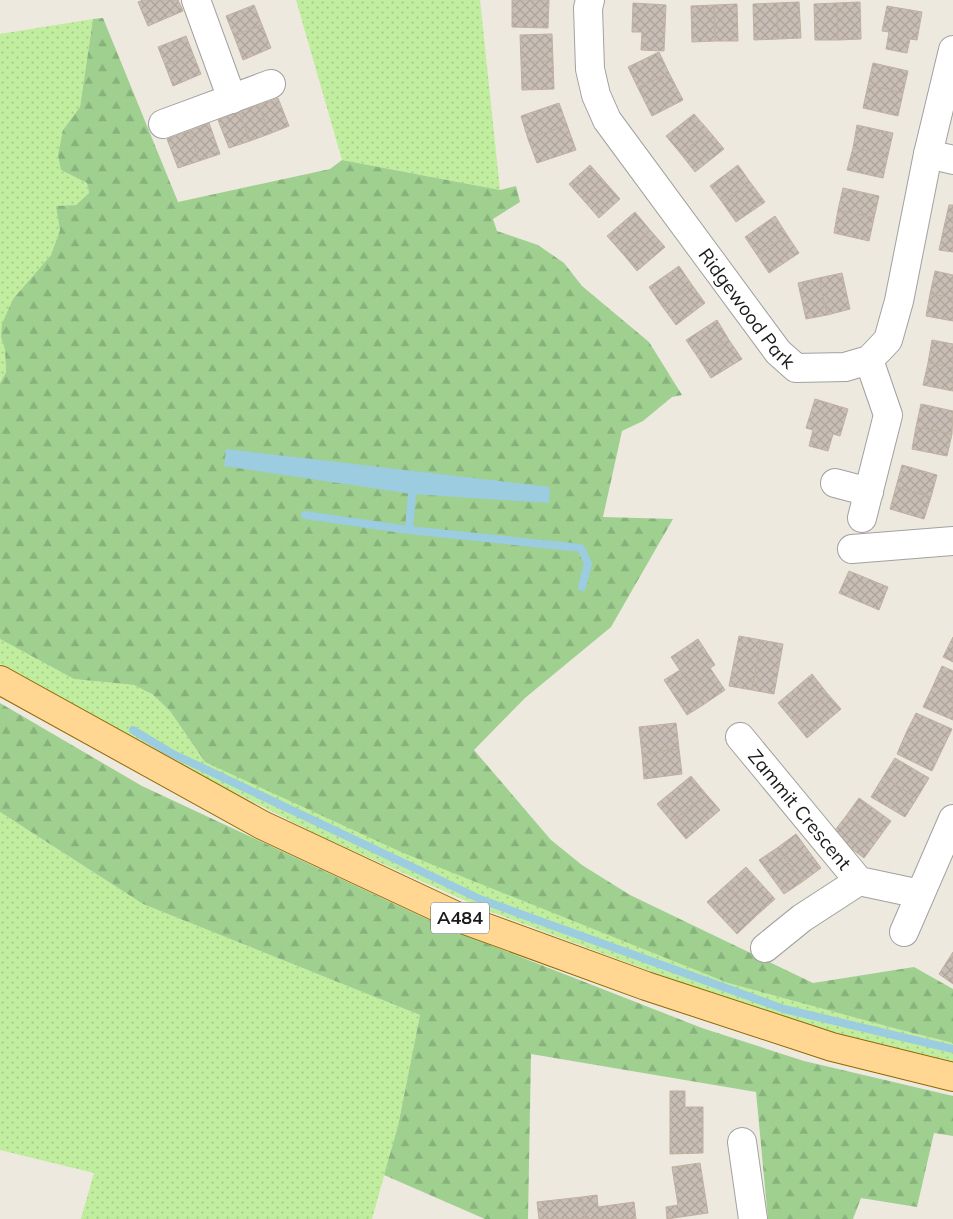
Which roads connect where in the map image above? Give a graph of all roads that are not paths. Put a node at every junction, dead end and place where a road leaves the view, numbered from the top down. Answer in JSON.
{"nodes":[{"id":1,"x":196,"y":0,"type":"edge"},
{"id":2,"x":590,"y":0,"type":"edge"},
{"id":3,"x":953,"y":50,"type":"edge"},
{"id":4,"x":271,"y":84,"type":"dead end"},
{"id":5,"x":232,"y":99,"type":"junction"},
{"id":6,"x":163,"y":124,"type":"dead end"},
{"id":7,"x":941,"y":157,"type":"edge"},
{"id":8,"x":869,"y":360,"type":"junction"},
{"id":9,"x":836,"y":483,"type":"dead end"},
{"id":10,"x":869,"y":492,"type":"junction"},
{"id":11,"x":862,"y":518,"type":"dead end"},
{"id":12,"x":953,"y":542,"type":"edge"},
{"id":13,"x":852,"y":549,"type":"dead end"},
{"id":14,"x":0,"y":680,"type":"edge"},
{"id":15,"x":740,"y":736,"type":"dead end"},
{"id":16,"x":953,"y":819,"type":"edge"},
{"id":17,"x":859,"y":881,"type":"junction"},
{"id":18,"x":920,"y":894,"type":"junction"},
{"id":19,"x":904,"y":932,"type":"dead end"},
{"id":20,"x":766,"y":948,"type":"dead end"},
{"id":21,"x":953,"y":1077,"type":"edge"},
{"id":22,"x":742,"y":1142,"type":"dead end"},
{"id":23,"x":753,"y":1219,"type":"edge"}],
"edges":[{"from":1,"to":5,"type":"street"},
{"from":2,"to":8,"type":"street","name":"Ridgewood Park"},
{"from":3,"to":7,"type":"street"},
{"from":4,"to":5,"type":"street"},
{"from":5,"to":6,"type":"street"},
{"from":7,"to":8,"type":"street"},
{"from":8,"to":10,"type":"street"},
{"from":9,"to":10,"type":"street"},
{"from":10,"to":11,"type":"street"},
{"from":12,"to":13,"type":"street"},
{"from":14,"to":21,"type":"main road","number":"A484"},
{"from":15,"to":17,"type":"street","name":"Zammit Crescent"},
{"from":16,"to":18,"type":"street"},
{"from":17,"to":18,"type":"street","name":"Zammit Crescent"},
{"from":17,"to":20,"type":"street","name":"Zammit Crescent"},
{"from":18,"to":19,"type":"street"},
{"from":22,"to":23,"type":"street"}]}
